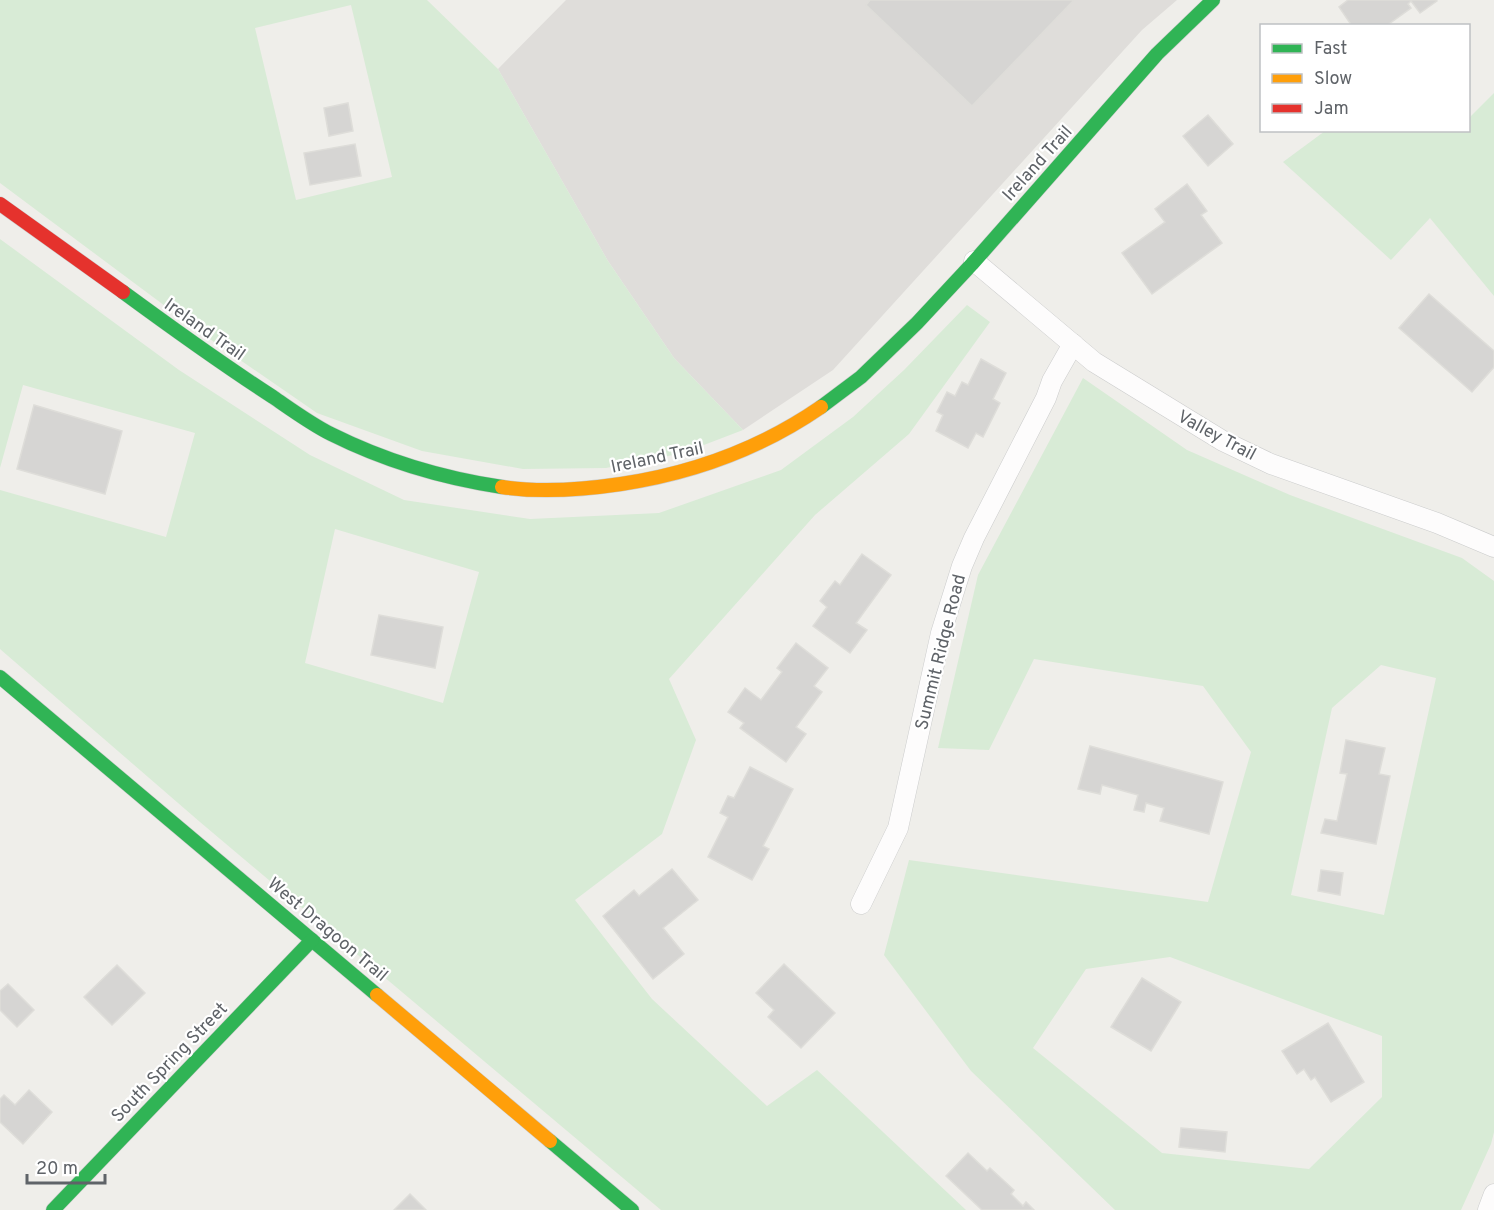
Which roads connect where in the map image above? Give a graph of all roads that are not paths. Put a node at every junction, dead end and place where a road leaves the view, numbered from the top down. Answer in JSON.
{"nodes":[{"id":1,"x":1213,"y":0,"type":"edge"},
{"id":2,"x":0,"y":204,"type":"edge"},
{"id":3,"x":974,"y":261,"type":"junction"},
{"id":4,"x":1073,"y":344,"type":"junction"},
{"id":5,"x":1494,"y":547,"type":"edge"},
{"id":6,"x":0,"y":677,"type":"edge"},
{"id":7,"x":861,"y":904,"type":"dead end"},
{"id":8,"x":312,"y":940,"type":"junction"},
{"id":9,"x":1494,"y":1194,"type":"edge"},
{"id":10,"x":53,"y":1210,"type":"edge"},
{"id":11,"x":632,"y":1210,"type":"edge"},
{"id":12,"x":1488,"y":1210,"type":"edge"}],
"edges":[{"from":1,"to":3,"type":"street","name":"Ireland Trail"},
{"from":2,"to":3,"type":"street","name":"Ireland Trail"},
{"from":3,"to":4,"type":"street","name":"Valley Trail"},
{"from":4,"to":5,"type":"street","name":"Valley Trail"},
{"from":4,"to":7,"type":"street","name":"Summit Ridge Road"},
{"from":6,"to":8,"type":"street","name":"West Dragoon Trail"},
{"from":8,"to":10,"type":"street","name":"South Spring Street"},
{"from":8,"to":11,"type":"street","name":"West Dragoon Trail"},
{"from":9,"to":12,"type":"street"}]}
